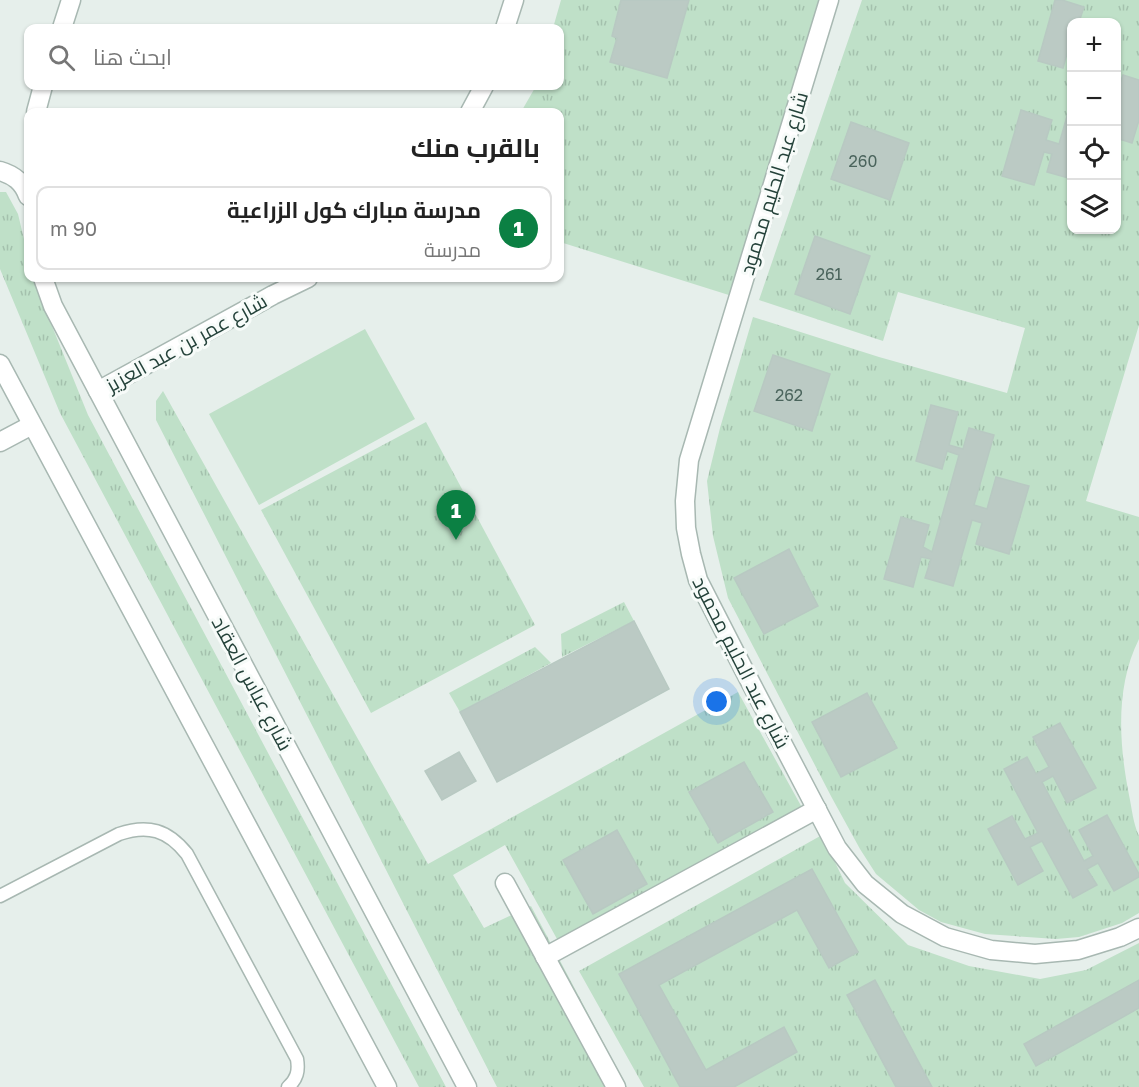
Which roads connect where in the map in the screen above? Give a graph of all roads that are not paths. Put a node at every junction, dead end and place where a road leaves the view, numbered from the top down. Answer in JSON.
{"nodes":[{"id":1,"x":71,"y":0,"type":"edge"},
{"id":2,"x":514,"y":0,"type":"edge"},
{"id":3,"x":829,"y":0,"type":"edge"},
{"id":4,"x":63,"y":24,"type":"edge"},
{"id":5,"x":506,"y":24,"type":"edge"},
{"id":6,"x":42,"y":90,"type":"edge"},
{"id":7,"x":482,"y":90,"type":"edge"},
{"id":8,"x":37,"y":108,"type":"edge"},
{"id":9,"x":472,"y":108,"type":"edge"},
{"id":10,"x":0,"y":171,"type":"edge"},
{"id":11,"x":24,"y":186,"type":"edge"},
{"id":12,"x":44,"y":282,"type":"edge"},
{"id":13,"x":300,"y":282,"type":"edge"},
{"id":14,"x":0,"y":364,"type":"edge"},
{"id":15,"x":98,"y":391,"type":"junction"},
{"id":16,"x":32,"y":425,"type":"junction"},
{"id":17,"x":0,"y":442,"type":"edge"},
{"id":18,"x":818,"y":809,"type":"junction"},
{"id":19,"x":505,"y":883,"type":"dead end"},
{"id":20,"x":0,"y":896,"type":"edge"},
{"id":21,"x":1139,"y":928,"type":"edge"},
{"id":22,"x":545,"y":957,"type":"junction"},
{"id":23,"x":288,"y":1087,"type":"edge"},
{"id":24,"x":387,"y":1087,"type":"edge"},
{"id":25,"x":467,"y":1087,"type":"edge"},
{"id":26,"x":616,"y":1087,"type":"edge"}],
"edges":[{"from":1,"to":4,"type":"street"},
{"from":2,"to":5,"type":"street"},
{"from":3,"to":18,"type":"street","name":"شارع عبد الحليم محمود"},
{"from":6,"to":8,"type":"street"},
{"from":7,"to":9,"type":"street"},
{"from":10,"to":11,"type":"street"},
{"from":12,"to":15,"type":"street","name":"شارع عباس العقاد"},
{"from":13,"to":15,"type":"street","name":"شارع عمر بن عبد العزيز"},
{"from":14,"to":16,"type":"street"},
{"from":15,"to":25,"type":"street","name":"شارع عباس العقاد"},
{"from":16,"to":17,"type":"street"},
{"from":16,"to":24,"type":"street"},
{"from":18,"to":21,"type":"street","name":"شارع عبد الحليم محمود"},
{"from":18,"to":22,"type":"street"},
{"from":19,"to":22,"type":"street"},
{"from":20,"to":23,"type":"lane"},
{"from":22,"to":26,"type":"street"}]}
